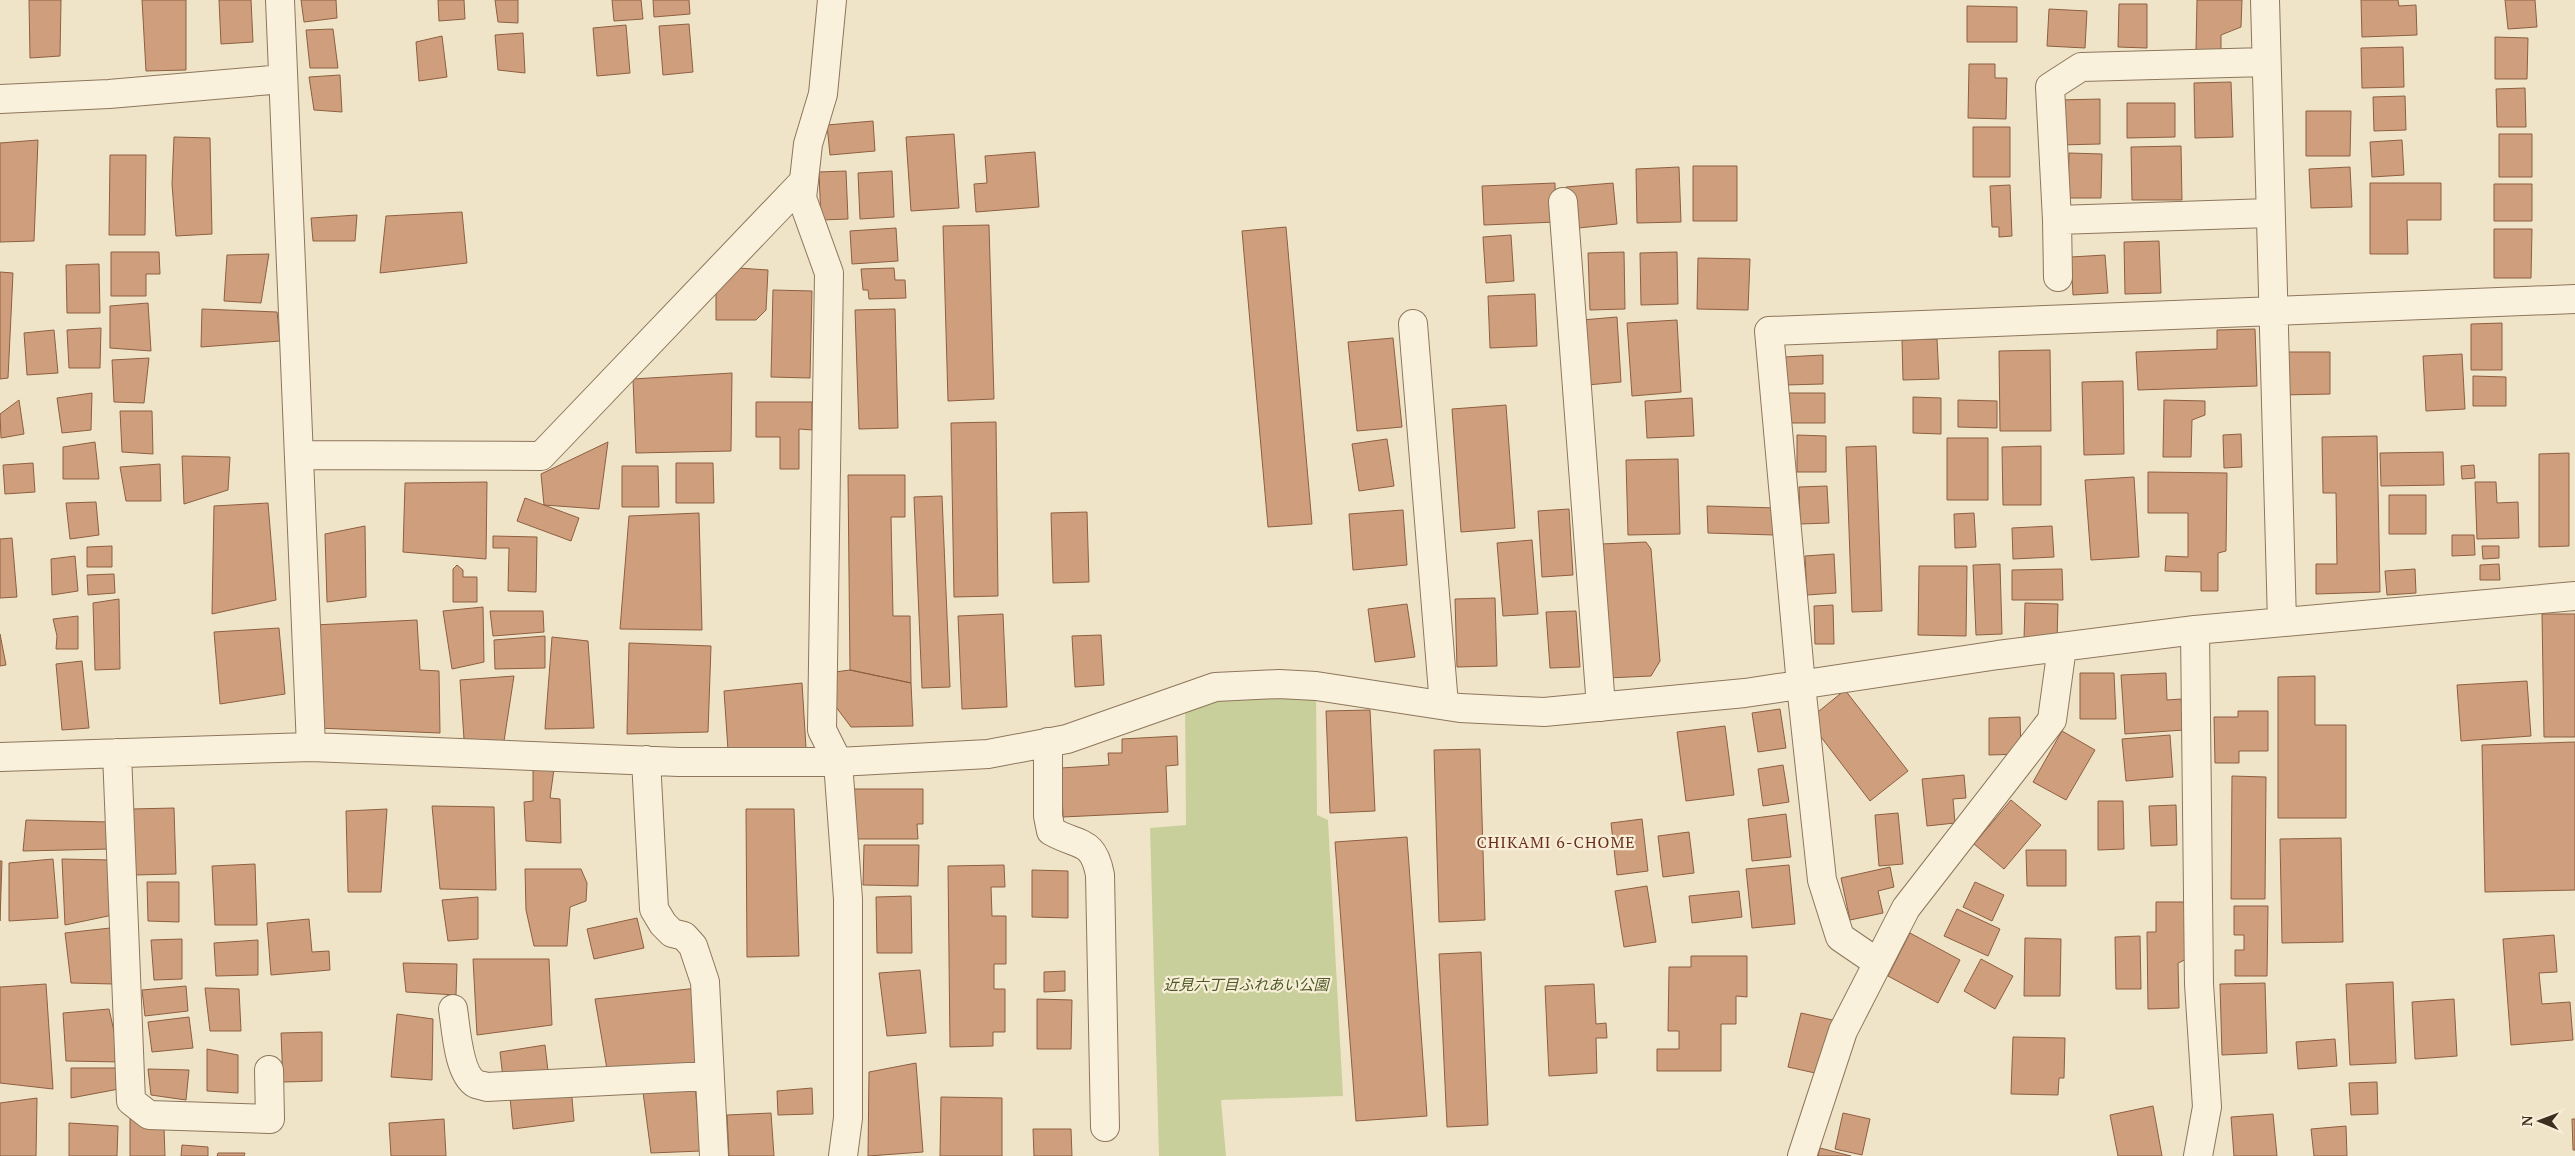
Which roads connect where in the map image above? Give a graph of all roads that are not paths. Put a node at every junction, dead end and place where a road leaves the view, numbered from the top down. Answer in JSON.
{"nodes":[{"id":1,"x":280,"y":0,"type":"edge"},
{"id":2,"x":832,"y":0,"type":"edge"},
{"id":3,"x":2265,"y":0,"type":"edge"},
{"id":4,"x":2266,"y":62,"type":"junction"},
{"id":5,"x":283,"y":79,"type":"junction"},
{"id":6,"x":0,"y":99,"type":"edge"},
{"id":7,"x":804,"y":181,"type":"junction"},
{"id":8,"x":1563,"y":202,"type":"dead end"},
{"id":9,"x":2270,"y":213,"type":"junction"},
{"id":10,"x":2057,"y":220,"type":"junction"},
{"id":11,"x":2058,"y":277,"type":"dead end"},
{"id":12,"x":2575,"y":299,"type":"edge"},
{"id":13,"x":2272,"y":311,"type":"junction"},
{"id":14,"x":1413,"y":324,"type":"dead end"},
{"id":15,"x":299,"y":455,"type":"junction"},
{"id":16,"x":2575,"y":596,"type":"edge"},
{"id":17,"x":2282,"y":622,"type":"junction"},
{"id":18,"x":2195,"y":630,"type":"junction"},
{"id":19,"x":2062,"y":647,"type":"junction"},
{"id":20,"x":1801,"y":685,"type":"junction"},
{"id":21,"x":1444,"y":705,"type":"junction"},
{"id":22,"x":1601,"y":707,"type":"junction"},
{"id":23,"x":1048,"y":742,"type":"junction"},
{"id":24,"x":311,"y":747,"type":"junction"},
{"id":25,"x":117,"y":753,"type":"junction"},
{"id":26,"x":0,"y":757,"type":"edge"},
{"id":27,"x":646,"y":760,"type":"junction"},
{"id":28,"x":838,"y":762,"type":"junction"},
{"id":29,"x":1878,"y":964,"type":"junction"},
{"id":30,"x":452,"y":1009,"type":"dead end"},
{"id":31,"x":269,"y":1070,"type":"dead end"},
{"id":32,"x":708,"y":1076,"type":"junction"},
{"id":33,"x":1105,"y":1127,"type":"dead end"},
{"id":34,"x":714,"y":1156,"type":"edge"},
{"id":35,"x":843,"y":1156,"type":"edge"},
{"id":36,"x":1802,"y":1156,"type":"edge"},
{"id":37,"x":2198,"y":1156,"type":"edge"}],
"edges":[{"from":1,"to":5,"type":"street"},
{"from":2,"to":7,"type":"street"},
{"from":3,"to":4,"type":"street"},
{"from":4,"to":9,"type":"street"},
{"from":4,"to":10,"type":"street"},
{"from":5,"to":6,"type":"street"},
{"from":5,"to":15,"type":"street"},
{"from":7,"to":15,"type":"street"},
{"from":7,"to":28,"type":"street"},
{"from":8,"to":22,"type":"street"},
{"from":9,"to":10,"type":"street"},
{"from":9,"to":13,"type":"street"},
{"from":10,"to":11,"type":"street"},
{"from":12,"to":13,"type":"street"},
{"from":13,"to":17,"type":"street"},
{"from":13,"to":20,"type":"street"},
{"from":14,"to":21,"type":"street"},
{"from":15,"to":24,"type":"street"},
{"from":16,"to":17,"type":"street"},
{"from":17,"to":18,"type":"street"},
{"from":18,"to":19,"type":"street"},
{"from":18,"to":37,"type":"street"},
{"from":19,"to":20,"type":"street"},
{"from":19,"to":29,"type":"street"},
{"from":20,"to":22,"type":"street"},
{"from":20,"to":29,"type":"street"},
{"from":21,"to":22,"type":"street"},
{"from":21,"to":23,"type":"street"},
{"from":23,"to":28,"type":"street"},
{"from":23,"to":33,"type":"street"},
{"from":24,"to":25,"type":"street"},
{"from":24,"to":27,"type":"street"},
{"from":25,"to":26,"type":"street"},
{"from":25,"to":31,"type":"street"},
{"from":27,"to":28,"type":"street"},
{"from":27,"to":32,"type":"street"},
{"from":28,"to":35,"type":"street"},
{"from":29,"to":36,"type":"street"},
{"from":30,"to":32,"type":"street"},
{"from":32,"to":34,"type":"street"}]}
